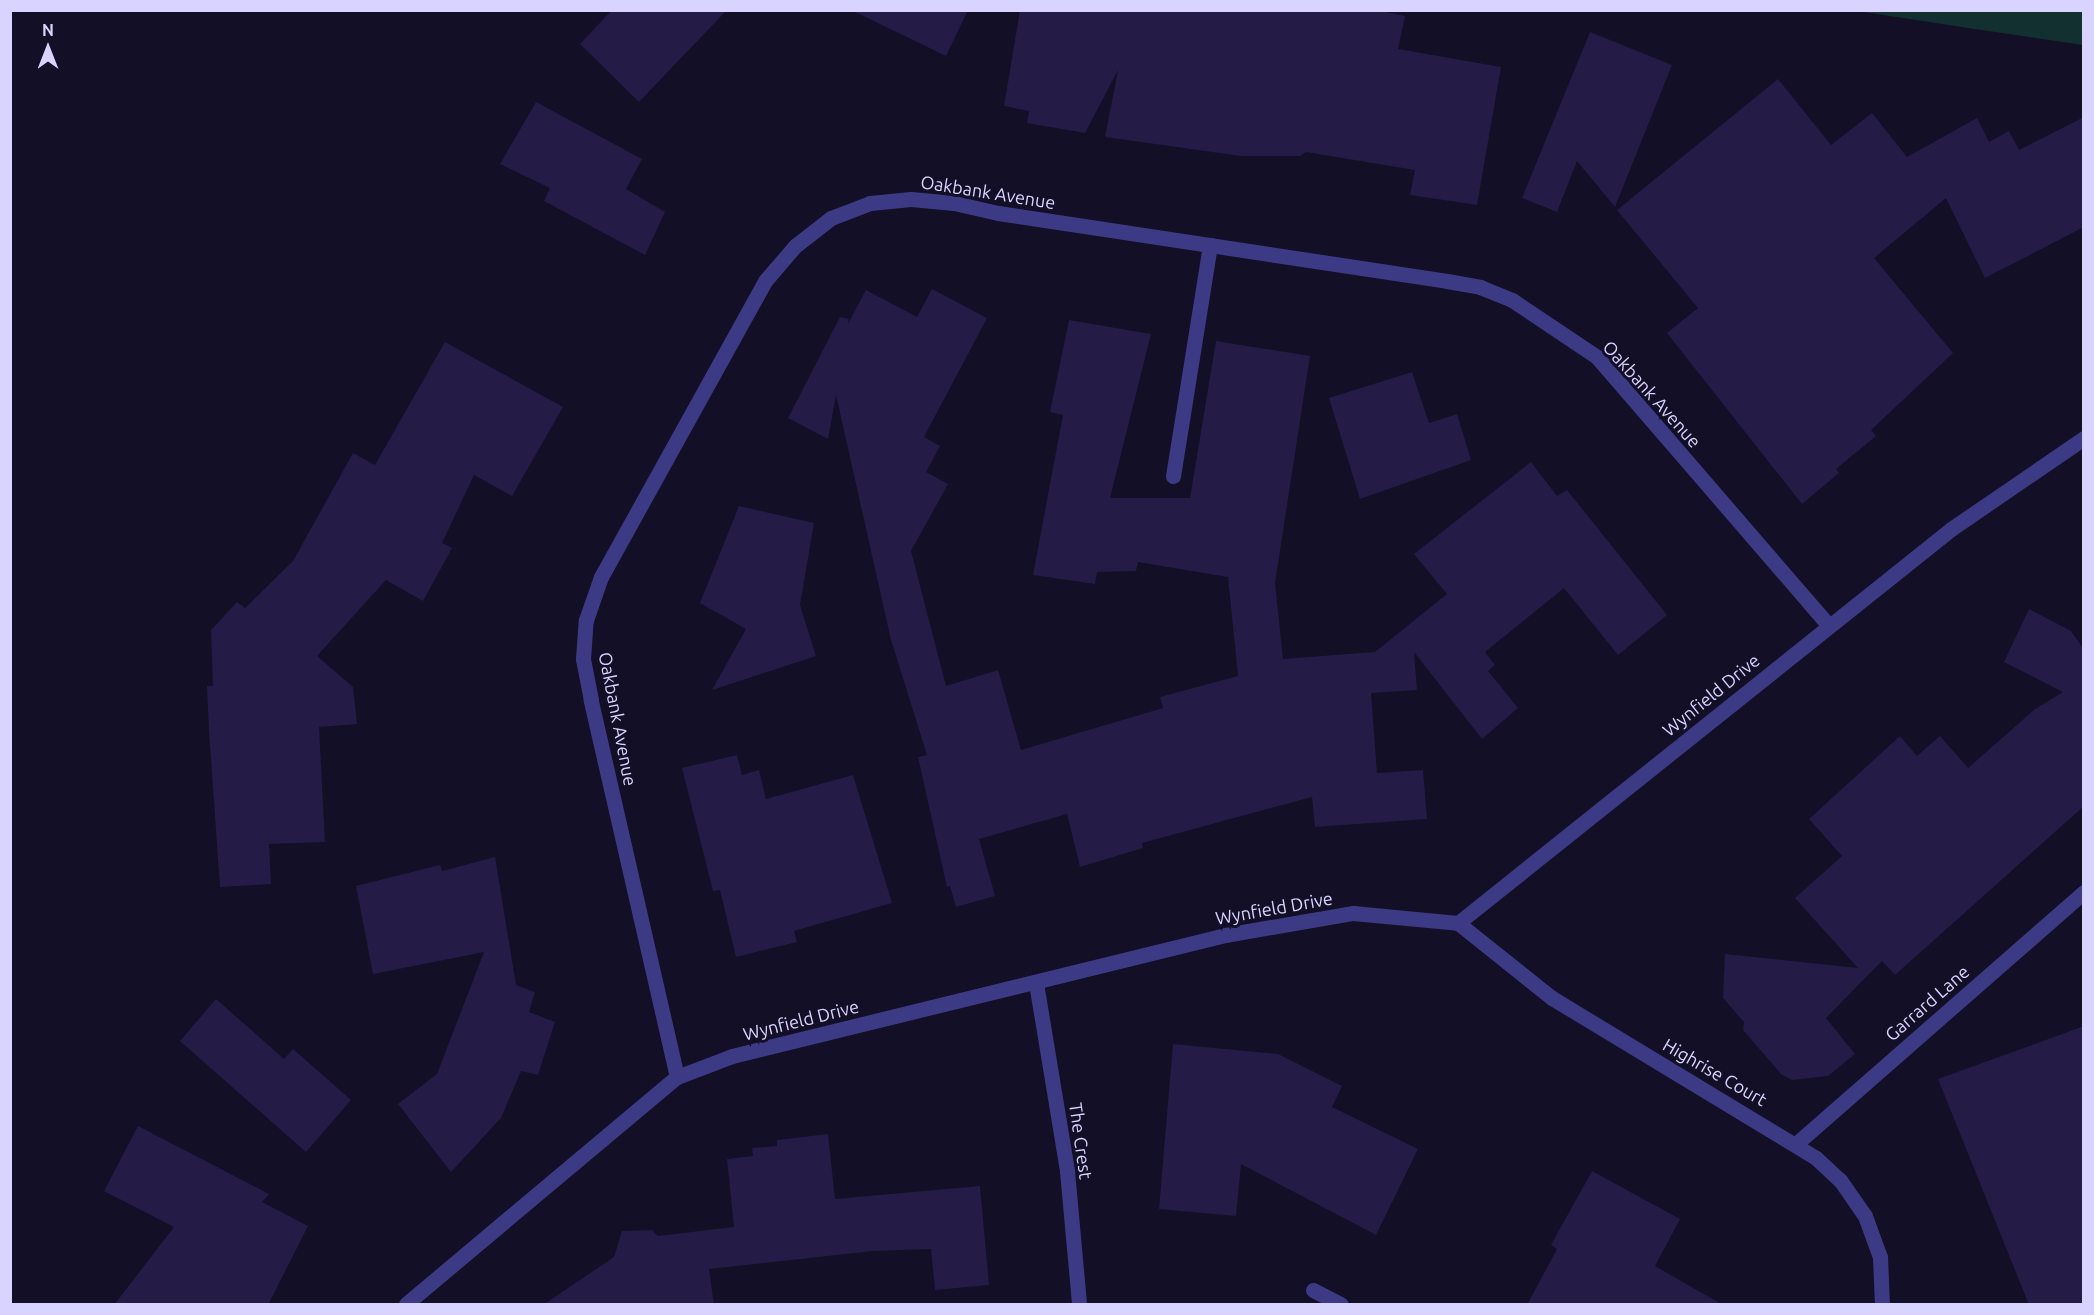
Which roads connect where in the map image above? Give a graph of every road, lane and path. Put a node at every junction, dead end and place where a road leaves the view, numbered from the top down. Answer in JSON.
{"nodes":[{"id":1,"x":1210,"y":245,"type":"junction"},
{"id":2,"x":2084,"y":438,"type":"edge"},
{"id":3,"x":1173,"y":476,"type":"dead end"},
{"id":4,"x":1829,"y":626,"type":"junction"},
{"id":5,"x":2084,"y":892,"type":"edge"},
{"id":6,"x":1458,"y":923,"type":"junction"},
{"id":7,"x":1036,"y":984,"type":"junction"},
{"id":8,"x":676,"y":1077,"type":"junction"},
{"id":9,"x":1797,"y":1143,"type":"junction"},
{"id":10,"x":1313,"y":1290,"type":"dead end"},
{"id":11,"x":406,"y":1305,"type":"edge"},
{"id":12,"x":1079,"y":1305,"type":"edge"},
{"id":13,"x":1341,"y":1305,"type":"edge"},
{"id":14,"x":1882,"y":1305,"type":"edge"}],
"edges":[{"from":1,"to":3,"type":"street"},
{"from":1,"to":4,"type":"street","name":"Oakbank Avenue"},
{"from":1,"to":8,"type":"street","name":"Oakbank Avenue"},
{"from":2,"to":4,"type":"street","name":"Wynfield Drive"},
{"from":4,"to":6,"type":"street","name":"Wynfield Drive"},
{"from":5,"to":9,"type":"street","name":"Garrard Lane"},
{"from":6,"to":7,"type":"street","name":"Wynfield Drive"},
{"from":6,"to":9,"type":"street","name":"Highrise Court"},
{"from":7,"to":8,"type":"street","name":"Wynfield Drive"},
{"from":7,"to":12,"type":"street","name":"The Crest"},
{"from":8,"to":11,"type":"street","name":"Wynfield Drive"},
{"from":9,"to":14,"type":"street","name":"Highrise Court"},
{"from":10,"to":13,"type":"street"}]}
